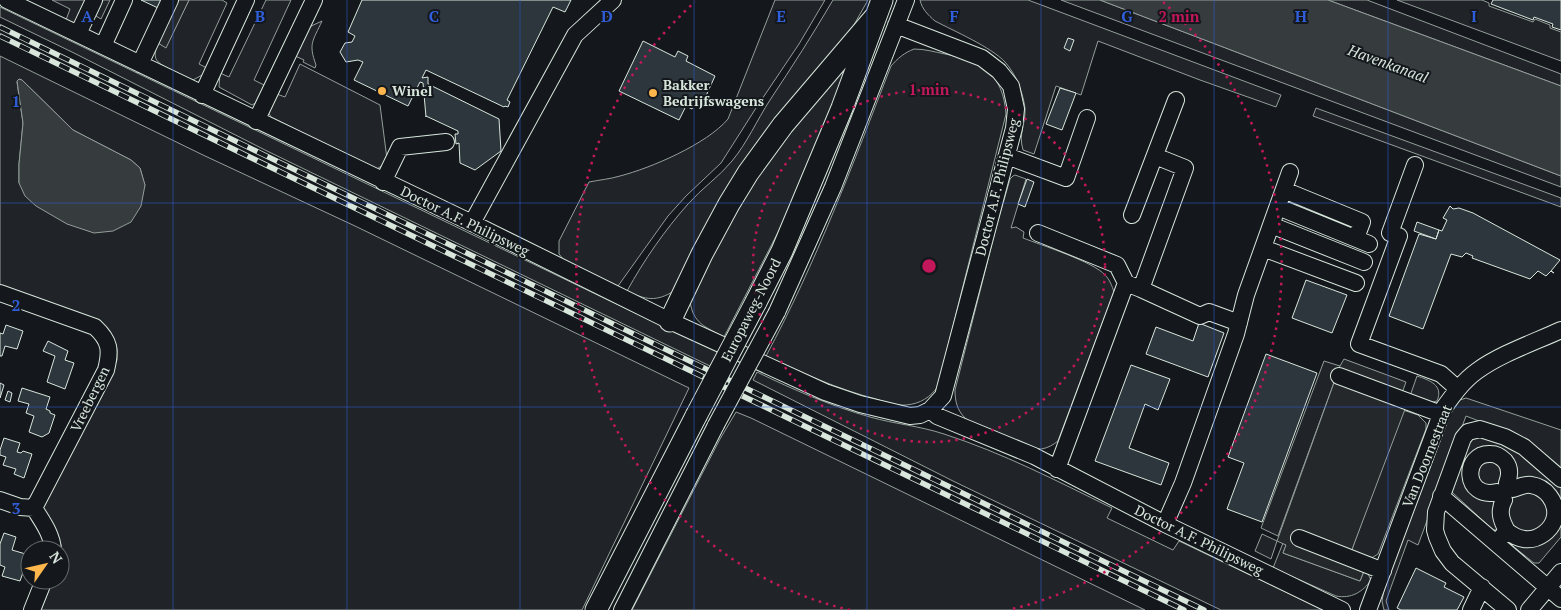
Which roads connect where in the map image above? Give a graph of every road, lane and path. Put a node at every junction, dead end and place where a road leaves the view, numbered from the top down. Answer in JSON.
{"nodes":[{"id":1,"x":7,"y":0,"type":"edge"},
{"id":2,"x":94,"y":0,"type":"edge"},
{"id":3,"x":124,"y":0,"type":"edge"},
{"id":4,"x":170,"y":0,"type":"edge"},
{"id":5,"x":246,"y":0,"type":"edge"},
{"id":6,"x":314,"y":0,"type":"edge"},
{"id":7,"x":613,"y":0,"type":"edge"},
{"id":8,"x":906,"y":0,"type":"edge"},
{"id":9,"x":878,"y":8,"type":"edge"},
{"id":10,"x":896,"y":25,"type":"junction"},
{"id":11,"x":78,"y":34,"type":"junction"},
{"id":12,"x":103,"y":46,"type":"junction"},
{"id":13,"x":140,"y":64,"type":"junction"},
{"id":14,"x":202,"y":95,"type":"junction"},
{"id":15,"x":1176,"y":100,"type":"dead end"},
{"id":16,"x":1087,"y":118,"type":"dead end"},
{"id":17,"x":256,"y":121,"type":"junction"},
{"id":18,"x":446,"y":142,"type":"dead end"},
{"id":19,"x":1007,"y":156,"type":"junction"},
{"id":20,"x":1155,"y":156,"type":"junction"},
{"id":21,"x":1416,"y":164,"type":"dead end"},
{"id":22,"x":1290,"y":172,"type":"dead end"},
{"id":23,"x":383,"y":182,"type":"junction"},
{"id":24,"x":1284,"y":190,"type":"junction"},
{"id":25,"x":1278,"y":207,"type":"junction"},
{"id":26,"x":1132,"y":215,"type":"dead end"},
{"id":27,"x":472,"y":223,"type":"junction"},
{"id":28,"x":1271,"y":225,"type":"junction"},
{"id":29,"x":1038,"y":232,"type":"dead end"},
{"id":30,"x":1263,"y":248,"type":"junction"},
{"id":31,"x":1364,"y":262,"type":"dead end"},
{"id":32,"x":1356,"y":283,"type":"dead end"},
{"id":33,"x":1133,"y":286,"type":"junction"},
{"id":34,"x":0,"y":293,"type":"edge"},
{"id":35,"x":670,"y":321,"type":"junction"},
{"id":36,"x":1239,"y":323,"type":"junction"},
{"id":37,"x":1561,"y":330,"type":"edge"},
{"id":38,"x":1339,"y":376,"type":"dead end"},
{"id":39,"x":1458,"y":389,"type":"junction"},
{"id":40,"x":930,"y":410,"type":"junction"},
{"id":41,"x":1441,"y":414,"type":"junction"},
{"id":42,"x":1057,"y":469,"type":"junction"},
{"id":43,"x":1561,"y":479,"type":"edge"},
{"id":44,"x":1441,"y":496,"type":"junction"},
{"id":45,"x":0,"y":500,"type":"edge"},
{"id":46,"x":34,"y":508,"type":"junction"},
{"id":47,"x":1165,"y":524,"type":"junction"},
{"id":48,"x":1502,"y":537,"type":"junction"},
{"id":49,"x":1299,"y":538,"type":"dead end"},
{"id":50,"x":52,"y":540,"type":"edge"},
{"id":51,"x":1382,"y":571,"type":"junction"},
{"id":52,"x":1561,"y":572,"type":"edge"},
{"id":53,"x":1482,"y":587,"type":"junction"},
{"id":54,"x":1548,"y":588,"type":"junction"},
{"id":55,"x":40,"y":590,"type":"edge"},
{"id":56,"x":1561,"y":599,"type":"edge"},
{"id":57,"x":32,"y":610,"type":"edge"},
{"id":58,"x":596,"y":610,"type":"edge"},
{"id":59,"x":622,"y":610,"type":"edge"},
{"id":60,"x":1342,"y":610,"type":"edge"},
{"id":61,"x":1368,"y":610,"type":"edge"},
{"id":62,"x":1471,"y":610,"type":"edge"},
{"id":63,"x":1508,"y":610,"type":"edge"},
{"id":64,"x":1529,"y":610,"type":"edge"}],
"edges":[{"from":1,"to":11,"type":"street","name":"Doctor A.F. Philipsweg"},
{"from":2,"to":11,"type":"street"},
{"from":3,"to":12,"type":"street"},
{"from":4,"to":13,"type":"street"},
{"from":5,"to":14,"type":"street"},
{"from":6,"to":17,"type":"street"},
{"from":7,"to":27,"type":"street"},
{"from":8,"to":10,"type":"street","name":"Europaweg-Noord"},
{"from":9,"to":35,"type":"main road"},
{"from":9,"to":58,"type":"main road","name":"Europaweg-Noord","bridge":true},
{"from":10,"to":19,"type":"street","name":"Doctor A.F. Philipsweg"},
{"from":10,"to":59,"type":"street","name":"Europaweg-Noord","bridge":true},
{"from":11,"to":12,"type":"street","name":"Doctor A.F. Philipsweg"},
{"from":12,"to":13,"type":"street","name":"Doctor A.F. Philipsweg"},
{"from":13,"to":14,"type":"street","name":"Doctor A.F. Philipsweg"},
{"from":14,"to":17,"type":"street","name":"Doctor A.F. Philipsweg"},
{"from":15,"to":20,"type":"street"},
{"from":16,"to":19,"type":"street"},
{"from":17,"to":23,"type":"street","name":"Doctor A.F. Philipsweg"},
{"from":18,"to":23,"type":"street"},
{"from":19,"to":40,"type":"street","name":"Doctor A.F. Philipsweg"},
{"from":20,"to":26,"type":"street"},
{"from":20,"to":33,"type":"street"},
{"from":21,"to":39,"type":"street"},
{"from":22,"to":24,"type":"street"},
{"from":23,"to":27,"type":"street","name":"Doctor A.F. Philipsweg"},
{"from":24,"to":25,"type":"street"},
{"from":24,"to":25,"type":"street"},
{"from":25,"to":28,"type":"street"},
{"from":27,"to":35,"type":"street","name":"Doctor A.F. Philipsweg"},
{"from":28,"to":30,"type":"street"},
{"from":28,"to":31,"type":"street"},
{"from":29,"to":33,"type":"street"},
{"from":30,"to":32,"type":"street"},
{"from":30,"to":36,"type":"street"},
{"from":33,"to":36,"type":"street"},
{"from":33,"to":42,"type":"street"},
{"from":34,"to":46,"type":"street","name":"Vreebergen"},
{"from":35,"to":40,"type":"street","name":"Doctor A.F. Philipsweg"},
{"from":36,"to":47,"type":"street"},
{"from":37,"to":39,"type":"street","name":"Van Doornestraat"},
{"from":38,"to":41,"type":"street"},
{"from":39,"to":41,"type":"street","name":"Van Doornestraat"},
{"from":40,"to":42,"type":"street","name":"Doctor A.F. Philipsweg"},
{"from":41,"to":51,"type":"street","name":"Van Doornestraat"},
{"from":42,"to":47,"type":"street","name":"Doctor A.F. Philipsweg"},
{"from":43,"to":44,"type":"street"},
{"from":44,"to":48,"type":"street"},
{"from":44,"to":53,"type":"street"},
{"from":45,"to":46,"type":"street"},
{"from":46,"to":50,"type":"street"},
{"from":47,"to":60,"type":"street","name":"Doctor A.F. Philipsweg"},
{"from":48,"to":48,"type":"street"},
{"from":48,"to":54,"type":"street"},
{"from":49,"to":51,"type":"street"},
{"from":51,"to":61,"type":"street","name":"Van Doornestraat"},
{"from":52,"to":54,"type":"street"},
{"from":53,"to":62,"type":"street"},
{"from":53,"to":63,"type":"street"},
{"from":54,"to":56,"type":"street"},
{"from":54,"to":64,"type":"street"},
{"from":55,"to":57,"type":"street"}]}
